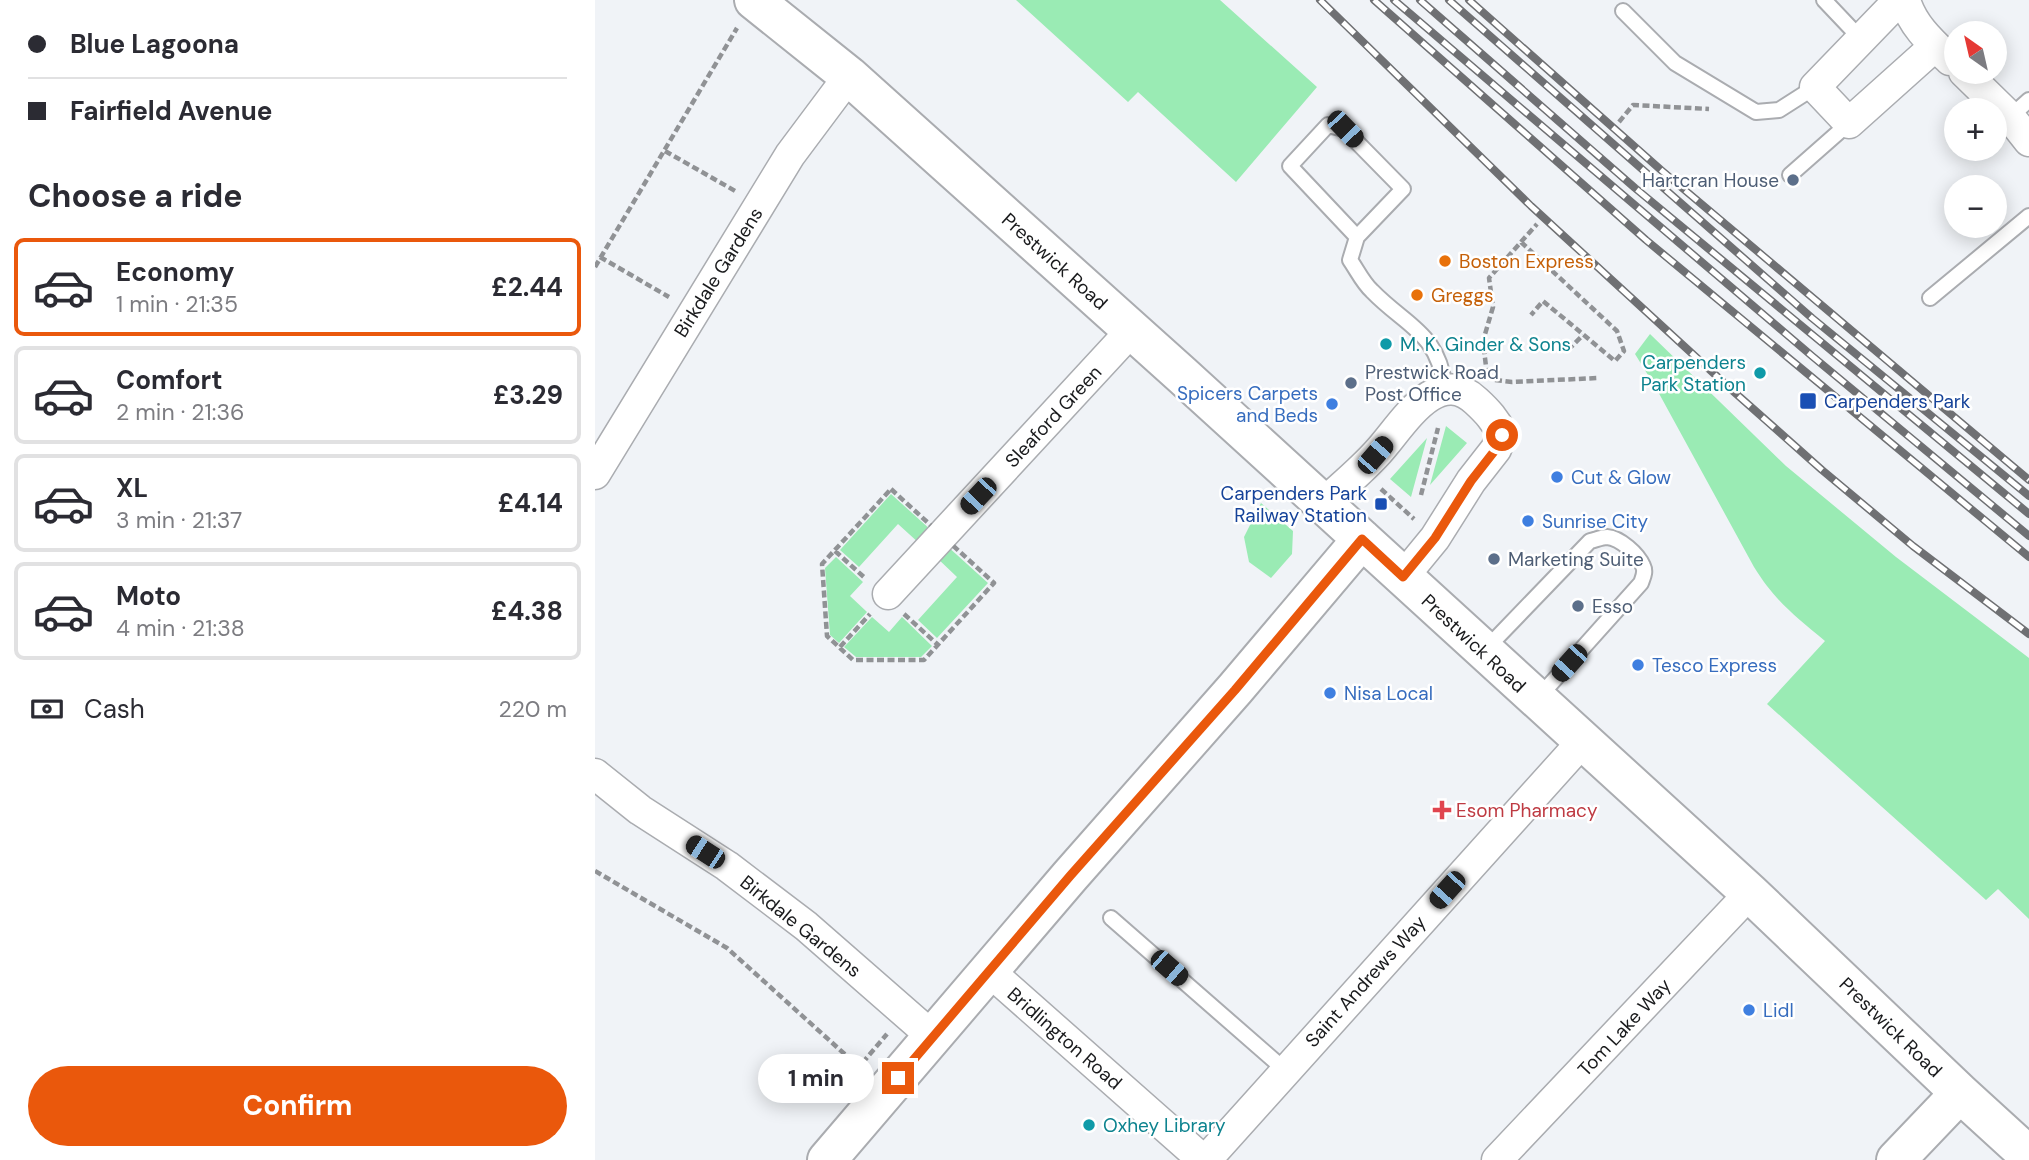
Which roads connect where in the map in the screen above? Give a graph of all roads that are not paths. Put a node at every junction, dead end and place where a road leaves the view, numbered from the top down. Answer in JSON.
{"nodes":[{"id":1,"x":1824,"y":0,"type":"edge"},
{"id":2,"x":1899,"y":0,"type":"edge"},
{"id":3,"x":1905,"y":0,"type":"edge"},
{"id":4,"x":1623,"y":11,"type":"dead end"},
{"id":5,"x":749,"y":17,"type":"edge"},
{"id":6,"x":1861,"y":39,"type":"junction"},
{"id":7,"x":1944,"y":53,"type":"edge"},
{"id":8,"x":1944,"y":56,"type":"edge"},
{"id":9,"x":849,"y":75,"type":"junction"},
{"id":10,"x":1982,"y":84,"type":"edge"},
{"id":11,"x":1815,"y":87,"type":"junction"},
{"id":12,"x":2020,"y":109,"type":"edge"},
{"id":13,"x":1849,"y":123,"type":"junction"},
{"id":14,"x":2029,"y":141,"type":"edge"},
{"id":15,"x":1790,"y":175,"type":"dead end"},
{"id":16,"x":2029,"y":216,"type":"edge"},
{"id":17,"x":1357,"y":237,"type":"junction"},
{"id":18,"x":1930,"y":298,"type":"dead end"},
{"id":19,"x":1132,"y":330,"type":"junction"},
{"id":20,"x":1445,"y":388,"type":"junction"},
{"id":21,"x":600,"y":454,"type":"edge"},
{"id":22,"x":1323,"y":504,"type":"junction"},
{"id":23,"x":1362,"y":539,"type":"junction"},
{"id":24,"x":1403,"y":577,"type":"junction"},
{"id":25,"x":888,"y":594,"type":"road end"},
{"id":26,"x":1484,"y":652,"type":"junction"},
{"id":27,"x":1536,"y":700,"type":"junction"},
{"id":28,"x":1582,"y":741,"type":"junction"},
{"id":29,"x":595,"y":774,"type":"edge"},
{"id":30,"x":1750,"y":893,"type":"junction"},
{"id":31,"x":1111,"y":918,"type":"dead end"},
{"id":32,"x":989,"y":971,"type":"junction"},
{"id":33,"x":933,"y":1037,"type":"junction"},
{"id":34,"x":1285,"y":1070,"type":"junction"},
{"id":35,"x":1960,"y":1093,"type":"junction"},
{"id":36,"x":2029,"y":1156,"type":"edge"},
{"id":37,"x":1201,"y":1159,"type":"edge"},
{"id":38,"x":827,"y":1160,"type":"edge"},
{"id":39,"x":1497,"y":1160,"type":"edge"},
{"id":40,"x":1896,"y":1160,"type":"edge"}],
"edges":[{"from":1,"to":6,"type":"lane"},
{"from":2,"to":6,"type":"street"},
{"from":3,"to":7,"type":"street"},
{"from":4,"to":11,"type":"lane"},
{"from":5,"to":9,"type":"main road","name":"Prestwick Road"},
{"from":6,"to":11,"type":"street"},
{"from":8,"to":13,"type":"street"},
{"from":9,"to":19,"type":"main road","name":"Prestwick Road"},
{"from":9,"to":21,"type":"street","name":"Birkdale Gardens"},
{"from":10,"to":12,"type":"street"},
{"from":11,"to":13,"type":"street"},
{"from":12,"to":14,"type":"street"},
{"from":13,"to":15,"type":"lane"},
{"from":16,"to":18,"type":"lane"},
{"from":17,"to":17,"type":"lane"},
{"from":17,"to":20,"type":"lane"},
{"from":19,"to":22,"type":"main road","name":"Prestwick Road"},
{"from":19,"to":25,"type":"street","name":"Sleaford Green"},
{"from":20,"to":22,"type":"street"},
{"from":20,"to":24,"type":"street"},
{"from":22,"to":23,"type":"main road","name":"Prestwick Road"},
{"from":23,"to":24,"type":"main road","name":"Prestwick Road"},
{"from":23,"to":32,"type":"main road"},
{"from":24,"to":26,"type":"main road","name":"Prestwick Road"},
{"from":26,"to":27,"type":"main road","name":"Prestwick Road"},
{"from":26,"to":27,"type":"lane"},
{"from":27,"to":28,"type":"main road","name":"Prestwick Road"},
{"from":28,"to":30,"type":"main road","name":"Prestwick Road"},
{"from":28,"to":34,"type":"street","name":"Saint Andrews Way"},
{"from":29,"to":33,"type":"street","name":"Birkdale Gardens"},
{"from":30,"to":35,"type":"main road","name":"Prestwick Road"},
{"from":30,"to":39,"type":"street","name":"Tom Lake Way"},
{"from":31,"to":34,"type":"lane"},
{"from":32,"to":33,"type":"main road"},
{"from":32,"to":37,"type":"street","name":"Bridlington Road"},
{"from":33,"to":38,"type":"main road"},
{"from":34,"to":37,"type":"street","name":"Saint Andrews Way"},
{"from":35,"to":36,"type":"main road","name":"Prestwick Road"},
{"from":35,"to":40,"type":"main road"}]}
